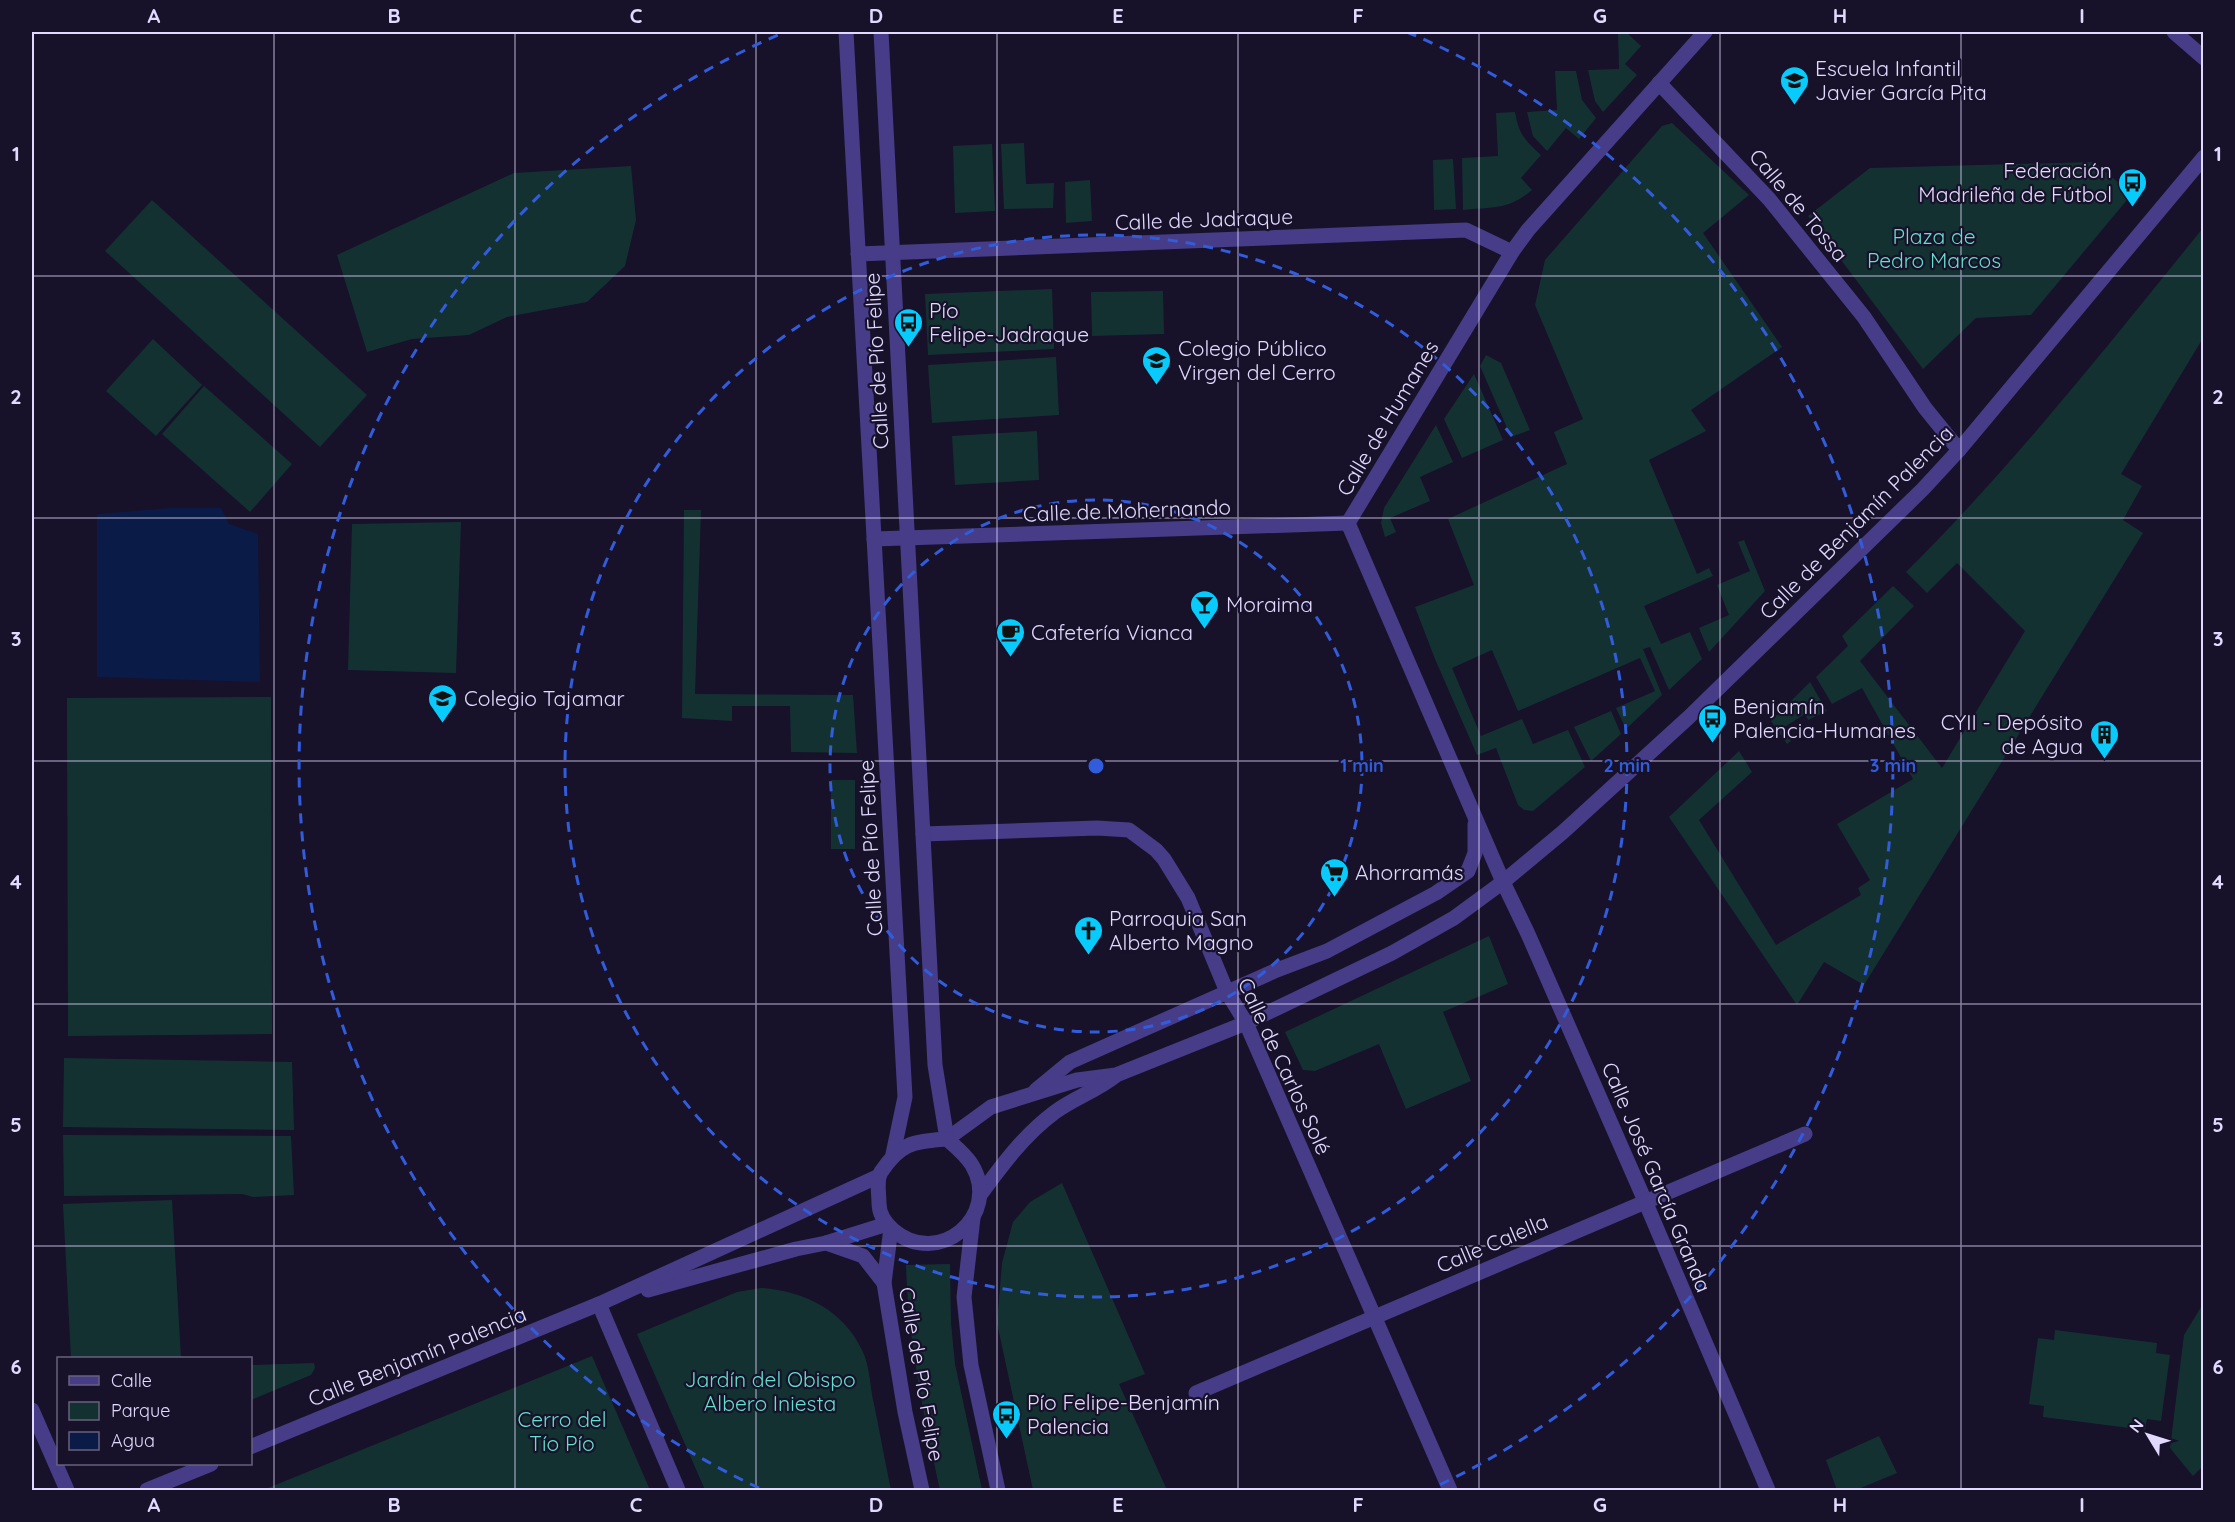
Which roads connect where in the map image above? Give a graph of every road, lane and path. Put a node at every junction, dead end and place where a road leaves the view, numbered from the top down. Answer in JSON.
{"nodes":[{"id":1,"x":846,"y":32,"type":"edge"},
{"id":2,"x":881,"y":32,"type":"edge"},
{"id":3,"x":1705,"y":32,"type":"edge"},
{"id":4,"x":2174,"y":32,"type":"edge"},
{"id":5,"x":2186,"y":32,"type":"edge"},
{"id":6,"x":2204,"y":43,"type":"edge"},
{"id":7,"x":2204,"y":57,"type":"edge"},
{"id":8,"x":1659,"y":83,"type":"junction"},
{"id":9,"x":2204,"y":157,"type":"edge"},
{"id":10,"x":1512,"y":252,"type":"junction"},
{"id":11,"x":892,"y":253,"type":"junction"},
{"id":12,"x":858,"y":254,"type":"junction"},
{"id":13,"x":1959,"y":450,"type":"junction"},
{"id":14,"x":1348,"y":523,"type":"junction"},
{"id":15,"x":907,"y":538,"type":"junction"},
{"id":16,"x":874,"y":539,"type":"junction"},
{"id":17,"x":1475,"y":817,"type":"junction"},
{"id":18,"x":923,"y":834,"type":"junction"},
{"id":19,"x":1468,"y":871,"type":"junction"},
{"id":20,"x":1503,"y":882,"type":"junction"},
{"id":21,"x":1227,"y":992,"type":"junction"},
{"id":22,"x":1246,"y":1023,"type":"junction"},
{"id":23,"x":1116,"y":1075,"type":"junction"},
{"id":24,"x":1032,"y":1094,"type":"junction"},
{"id":25,"x":1805,"y":1134,"type":"dead end"},
{"id":26,"x":947,"y":1139,"type":"junction"},
{"id":27,"x":893,"y":1154,"type":"junction"},
{"id":28,"x":879,"y":1176,"type":"junction"},
{"id":29,"x":980,"y":1196,"type":"junction"},
{"id":30,"x":1646,"y":1201,"type":"junction"},
{"id":31,"x":973,"y":1217,"type":"junction"},
{"id":32,"x":889,"y":1226,"type":"junction"},
{"id":33,"x":826,"y":1243,"type":"junction"},
{"id":34,"x":884,"y":1283,"type":"junction"},
{"id":35,"x":599,"y":1304,"type":"junction"},
{"id":36,"x":1374,"y":1316,"type":"junction"},
{"id":37,"x":1196,"y":1393,"type":"dead end"},
{"id":38,"x":32,"y":1410,"type":"edge"},
{"id":39,"x":252,"y":1446,"type":"edge"},
{"id":40,"x":210,"y":1465,"type":"edge"},
{"id":41,"x":67,"y":1491,"type":"edge"},
{"id":42,"x":147,"y":1491,"type":"edge"},
{"id":43,"x":678,"y":1491,"type":"edge"},
{"id":44,"x":922,"y":1491,"type":"edge"},
{"id":45,"x":998,"y":1491,"type":"edge"},
{"id":46,"x":1450,"y":1491,"type":"edge"},
{"id":47,"x":1768,"y":1491,"type":"edge"}],
"edges":[{"from":1,"to":12,"type":"street","name":"Calle de Pío Felipe"},
{"from":2,"to":11,"type":"street","name":"Calle de Pío Felipe"},
{"from":3,"to":8,"type":"street","name":"Calle de Humanes"},
{"from":4,"to":7,"type":"street"},
{"from":5,"to":6,"type":"street"},
{"from":8,"to":10,"type":"street","name":"Calle de Humanes"},
{"from":8,"to":13,"type":"street","name":"Calle de Tossa"},
{"from":9,"to":13,"type":"street","name":"Calle de Benjamín Palencia"},
{"from":10,"to":11,"type":"street","name":"Calle de Jadraque"},
{"from":10,"to":14,"type":"street","name":"Calle de Humanes"},
{"from":11,"to":12,"type":"street","name":"Calle de Pío Felipe"},
{"from":11,"to":15,"type":"street","name":"Calle de Pío Felipe"},
{"from":12,"to":16,"type":"street","name":"Calle de Pío Felipe"},
{"from":13,"to":20,"type":"street","name":"Calle de Benjamín Palencia"},
{"from":14,"to":15,"type":"street","name":"Calle de Mohernando"},
{"from":14,"to":17,"type":"street","name":"Calle de Humanes"},
{"from":15,"to":16,"type":"street"},
{"from":15,"to":18,"type":"street","name":"Calle de Pío Felipe"},
{"from":16,"to":27,"type":"street","name":"Calle de Pío Felipe"},
{"from":17,"to":19,"type":"street"},
{"from":17,"to":20,"type":"street","name":"Calle de Humanes"},
{"from":18,"to":21,"type":"street","name":"Calle de Carlos Solé"},
{"from":18,"to":26,"type":"street","name":"Calle de Pío Felipe"},
{"from":19,"to":20,"type":"street"},
{"from":19,"to":21,"type":"street","name":"Calle de Benjamín Palencia"},
{"from":20,"to":22,"type":"street","name":"Calle de Benjamín Palencia"},
{"from":20,"to":30,"type":"street","name":"Calle José García Granda"},
{"from":21,"to":22,"type":"street","name":"Calle de Carlos Solé"},
{"from":21,"to":24,"type":"street","name":"Calle de Benjamín Palencia"},
{"from":22,"to":23,"type":"street","name":"Calle de Benjamín Palencia"},
{"from":22,"to":36,"type":"street","name":"Calle de Carlos Solé"},
{"from":23,"to":24,"type":"street","name":"Calle de Benjamín Palencia"},
{"from":23,"to":29,"type":"street","name":"Calle de Benjamín Palencia"},
{"from":24,"to":26,"type":"street","name":"Calle de Benjamín Palencia"},
{"from":25,"to":30,"type":"street","name":"Calle Calella"},
{"from":26,"to":27,"type":"street"},
{"from":26,"to":29,"type":"street"},
{"from":27,"to":28,"type":"street"},
{"from":28,"to":32,"type":"street"},
{"from":28,"to":35,"type":"street","name":"Calle Benjamín Palencia"},
{"from":29,"to":31,"type":"street"},
{"from":30,"to":36,"type":"street","name":"Calle Calella"},
{"from":30,"to":47,"type":"street","name":"Calle José García Granda"},
{"from":31,"to":32,"type":"street"},
{"from":31,"to":45,"type":"street"},
{"from":32,"to":33,"type":"street","name":"Calle Benjamín Palencia"},
{"from":32,"to":34,"type":"street","name":"Calle de Pío Felipe"},
{"from":33,"to":34,"type":"street"},
{"from":33,"to":35,"type":"street","name":"Calle Benjamín Palencia"},
{"from":34,"to":44,"type":"street","name":"Calle de Pío Felipe"},
{"from":35,"to":39,"type":"street","name":"Calle Benjamín Palencia"},
{"from":35,"to":43,"type":"street"},
{"from":36,"to":37,"type":"street","name":"Calle Calella"},
{"from":36,"to":46,"type":"street","name":"Calle de Carlos Solé"},
{"from":38,"to":41,"type":"street"},
{"from":40,"to":42,"type":"street"}]}
